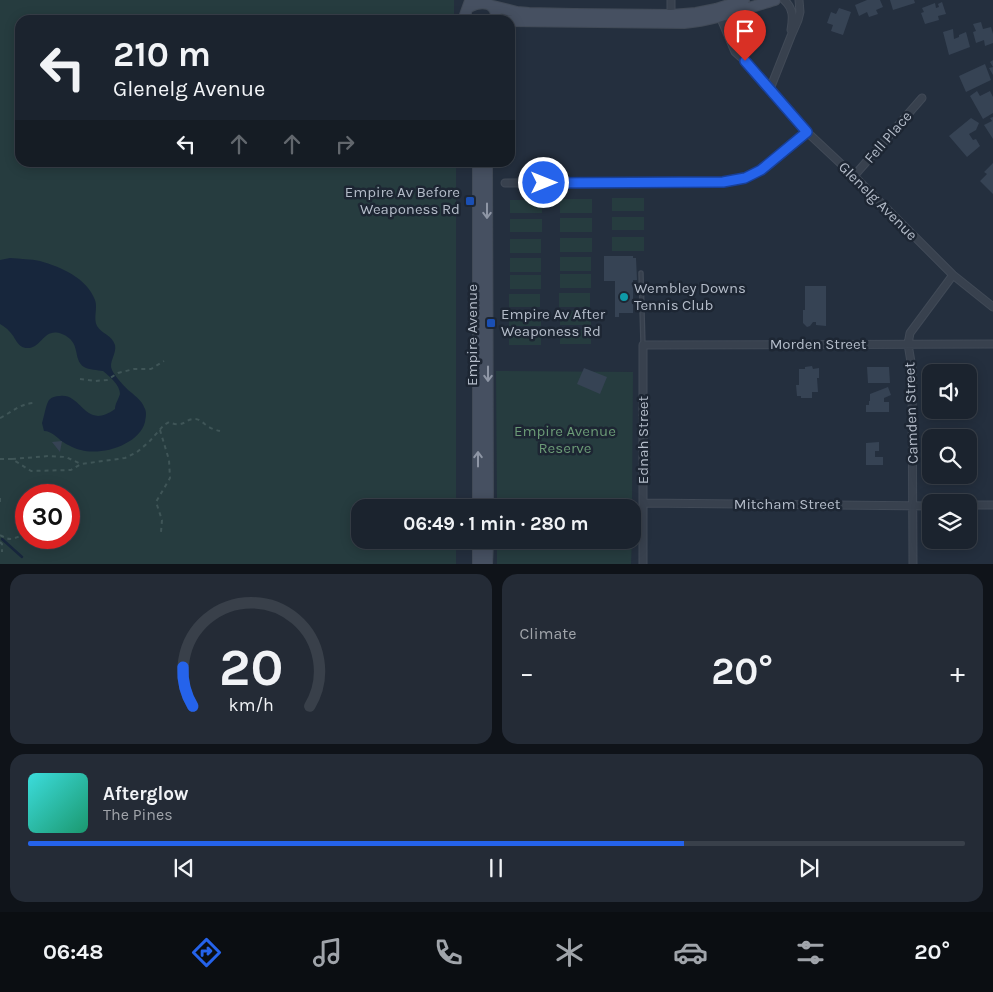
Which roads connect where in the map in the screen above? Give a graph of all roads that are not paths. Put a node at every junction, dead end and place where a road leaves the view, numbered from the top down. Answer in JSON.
{"nodes":[{"id":1,"x":671,"y":0,"type":"edge"},
{"id":2,"x":744,"y":0,"type":"edge"},
{"id":3,"x":775,"y":0,"type":"edge"},
{"id":4,"x":784,"y":0,"type":"edge"},
{"id":5,"x":798,"y":0,"type":"edge"},
{"id":6,"x":469,"y":3,"type":"edge"},
{"id":7,"x":490,"y":3,"type":"edge"},
{"id":8,"x":730,"y":9,"type":"junction"},
{"id":9,"x":718,"y":13,"type":"junction"},
{"id":10,"x":465,"y":15,"type":"edge"},
{"id":11,"x":496,"y":15,"type":"edge"},
{"id":12,"x":671,"y":19,"type":"junction"},
{"id":13,"x":515,"y":21,"type":"edge"},
{"id":14,"x":791,"y":36,"type":"junction"},
{"id":15,"x":745,"y":61,"type":"junction"},
{"id":16,"x":770,"y":89,"type":"junction"},
{"id":17,"x":922,"y":98,"type":"dead end"},
{"id":18,"x":807,"y":132,"type":"junction"},
{"id":19,"x":478,"y":167,"type":"edge"},
{"id":20,"x":487,"y":167,"type":"edge"},
{"id":21,"x":854,"y":176,"type":"junction"},
{"id":22,"x":505,"y":183,"type":"dead end"},
{"id":23,"x":642,"y":273,"type":"dead end"},
{"id":24,"x":953,"y":275,"type":"junction"},
{"id":25,"x":993,"y":307,"type":"edge"},
{"id":26,"x":908,"y":344,"type":"junction"},
{"id":27,"x":993,"y":344,"type":"edge"},
{"id":28,"x":643,"y":345,"type":"junction"},
{"id":29,"x":478,"y":499,"type":"edge"},
{"id":30,"x":488,"y":499,"type":"edge"},
{"id":31,"x":643,"y":503,"type":"junction"},
{"id":32,"x":977,"y":505,"type":"edge"},
{"id":33,"x":993,"y":505,"type":"edge"},
{"id":34,"x":913,"y":506,"type":"junction"},
{"id":35,"x":922,"y":506,"type":"edge"},
{"id":36,"x":478,"y":549,"type":"edge"},
{"id":37,"x":488,"y":549,"type":"edge"},
{"id":38,"x":478,"y":564,"type":"edge"},
{"id":39,"x":487,"y":564,"type":"edge"},
{"id":40,"x":643,"y":564,"type":"edge"},
{"id":41,"x":913,"y":564,"type":"edge"}],
"edges":[{"from":1,"to":12,"type":"street"},
{"from":2,"to":8,"type":"main road"},
{"from":3,"to":8,"type":"main road"},
{"from":4,"to":14,"type":"street"},
{"from":5,"to":14,"type":"street"},
{"from":6,"to":7,"type":"main road"},
{"from":6,"to":10,"type":"main road"},
{"from":7,"to":11,"type":"main road"},
{"from":7,"to":12,"type":"main road"},
{"from":8,"to":9,"type":"main road"},
{"from":8,"to":15,"type":"street","name":"Glenelg Avenue"},
{"from":9,"to":12,"type":"main road"},
{"from":9,"to":15,"type":"street","name":"Glenelg Avenue"},
{"from":12,"to":13,"type":"main road"},
{"from":14,"to":16,"type":"street"},
{"from":15,"to":16,"type":"street","name":"Glenelg Avenue"},
{"from":16,"to":18,"type":"street","name":"Glenelg Avenue"},
{"from":17,"to":21,"type":"street","name":"Fell Place"},
{"from":18,"to":21,"type":"street","name":"Glenelg Avenue"},
{"from":18,"to":22,"type":"street"},
{"from":29,"to":19,"type":"main road","name":"Empire Avenue","one_way":true},
{"from":20,"to":30,"type":"main road","name":"Empire Avenue","one_way":true},
{"from":21,"to":24,"type":"street","name":"Glenelg Avenue"},
{"from":23,"to":28,"type":"lane"},
{"from":24,"to":25,"type":"street","name":"Glenelg Avenue"},
{"from":24,"to":26,"type":"street","name":"Camden Street"},
{"from":26,"to":27,"type":"street","name":"Morden Street"},
{"from":26,"to":28,"type":"street","name":"Morden Street"},
{"from":26,"to":34,"type":"street","name":"Camden Street"},
{"from":28,"to":31,"type":"street","name":"Ednah Street"},
{"from":31,"to":34,"type":"street","name":"Mitcham Street"},
{"from":31,"to":40,"type":"street","name":"Ednah Street"},
{"from":32,"to":33,"type":"street"},
{"from":34,"to":35,"type":"street","name":"Mitcham Street"},
{"from":34,"to":41,"type":"street","name":"Camden Street"},
{"from":36,"to":38,"type":"main road"},
{"from":37,"to":39,"type":"main road"}]}
